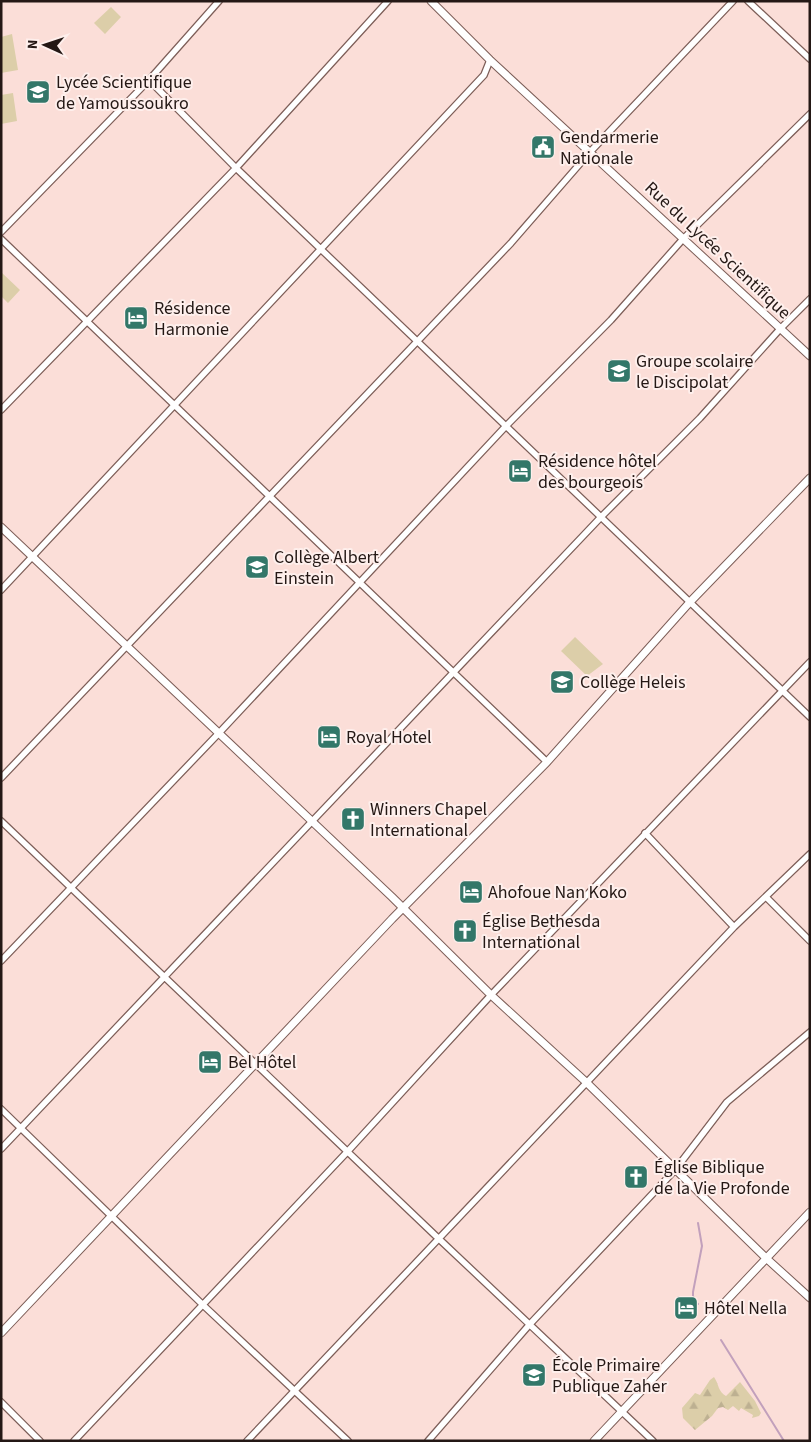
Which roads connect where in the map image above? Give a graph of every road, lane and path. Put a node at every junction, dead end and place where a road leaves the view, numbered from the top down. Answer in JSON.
{"nodes":[{"id":1,"x":219,"y":1,"type":"edge"},
{"id":2,"x":388,"y":1,"type":"edge"},
{"id":3,"x":431,"y":1,"type":"edge"},
{"id":4,"x":733,"y":1,"type":"edge"},
{"id":5,"x":748,"y":1,"type":"edge"},
{"id":6,"x":810,"y":59,"type":"edge"},
{"id":7,"x":490,"y":60,"type":"junction"},
{"id":8,"x":149,"y":80,"type":"junction"},
{"id":9,"x":810,"y":114,"type":"edge"},
{"id":10,"x":590,"y":152,"type":"junction"},
{"id":11,"x":236,"y":168,"type":"junction"},
{"id":12,"x":1,"y":232,"type":"edge"},
{"id":13,"x":1,"y":239,"type":"edge"},
{"id":14,"x":683,"y":239,"type":"junction"},
{"id":15,"x":321,"y":249,"type":"junction"},
{"id":16,"x":810,"y":300,"type":"edge"},
{"id":17,"x":87,"y":320,"type":"junction"},
{"id":18,"x":780,"y":328,"type":"junction"},
{"id":19,"x":417,"y":341,"type":"junction"},
{"id":20,"x":810,"y":356,"type":"edge"},
{"id":21,"x":174,"y":406,"type":"junction"},
{"id":22,"x":1,"y":410,"type":"edge"},
{"id":23,"x":506,"y":426,"type":"junction"},
{"id":24,"x":810,"y":478,"type":"edge"},
{"id":25,"x":270,"y":496,"type":"junction"},
{"id":26,"x":601,"y":517,"type":"junction"},
{"id":27,"x":1,"y":527,"type":"edge"},
{"id":28,"x":33,"y":557,"type":"junction"},
{"id":29,"x":360,"y":582,"type":"junction"},
{"id":30,"x":1,"y":590,"type":"edge"},
{"id":31,"x":690,"y":602,"type":"junction"},
{"id":32,"x":126,"y":647,"type":"junction"},
{"id":33,"x":810,"y":662,"type":"edge"},
{"id":34,"x":454,"y":672,"type":"junction"},
{"id":35,"x":782,"y":691,"type":"junction"},
{"id":36,"x":810,"y":717,"type":"edge"},
{"id":37,"x":219,"y":733,"type":"junction"},
{"id":38,"x":547,"y":762,"type":"junction"},
{"id":39,"x":1,"y":778,"type":"edge"},
{"id":40,"x":1,"y":821,"type":"edge"},
{"id":41,"x":312,"y":821,"type":"junction"},
{"id":42,"x":645,"y":833,"type":"junction"},
{"id":43,"x":810,"y":854,"type":"edge"},
{"id":44,"x":71,"y":888,"type":"junction"},
{"id":45,"x":766,"y":897,"type":"junction"},
{"id":46,"x":403,"y":908,"type":"junction"},
{"id":47,"x":734,"y":927,"type":"junction"},
{"id":48,"x":810,"y":941,"type":"edge"},
{"id":49,"x":1,"y":961,"type":"edge"},
{"id":50,"x":165,"y":976,"type":"junction"},
{"id":51,"x":491,"y":995,"type":"junction"},
{"id":52,"x":810,"y":1032,"type":"edge"},
{"id":53,"x":257,"y":1064,"type":"junction"},
{"id":54,"x":586,"y":1082,"type":"junction"},
{"id":55,"x":1,"y":1109,"type":"edge"},
{"id":56,"x":21,"y":1128,"type":"junction"},
{"id":57,"x":1,"y":1149,"type":"edge"},
{"id":58,"x":348,"y":1151,"type":"junction"},
{"id":59,"x":675,"y":1170,"type":"junction"},
{"id":60,"x":810,"y":1212,"type":"edge"},
{"id":61,"x":112,"y":1217,"type":"junction"},
{"id":62,"x":438,"y":1238,"type":"junction"},
{"id":63,"x":766,"y":1258,"type":"junction"},
{"id":64,"x":810,"y":1298,"type":"edge"},
{"id":65,"x":203,"y":1305,"type":"junction"},
{"id":66,"x":530,"y":1324,"type":"junction"},
{"id":67,"x":1,"y":1333,"type":"edge"},
{"id":68,"x":295,"y":1390,"type":"junction"},
{"id":69,"x":1,"y":1402,"type":"edge"},
{"id":70,"x":622,"y":1411,"type":"junction"},
{"id":71,"x":40,"y":1441,"type":"edge"},
{"id":72,"x":74,"y":1441,"type":"edge"},
{"id":73,"x":247,"y":1441,"type":"edge"},
{"id":74,"x":348,"y":1441,"type":"edge"},
{"id":75,"x":428,"y":1441,"type":"edge"},
{"id":76,"x":594,"y":1441,"type":"edge"},
{"id":77,"x":653,"y":1441,"type":"edge"}],
"edges":[{"from":1,"to":8,"type":"street"},
{"from":2,"to":11,"type":"street"},
{"from":3,"to":7,"type":"street","name":"Rue du Lycée Scientifique"},
{"from":4,"to":10,"type":"street"},
{"from":5,"to":6,"type":"street"},
{"from":7,"to":10,"type":"street","name":"Rue du Lycée Scientifique"},
{"from":7,"to":15,"type":"street"},
{"from":8,"to":11,"type":"street"},
{"from":8,"to":12,"type":"street"},
{"from":9,"to":14,"type":"street"},
{"from":10,"to":14,"type":"street","name":"Rue du Lycée Scientifique"},
{"from":10,"to":19,"type":"street"},
{"from":11,"to":15,"type":"street"},
{"from":11,"to":17,"type":"street"},
{"from":13,"to":17,"type":"street"},
{"from":14,"to":18,"type":"street","name":"Rue du Lycée Scientifique"},
{"from":14,"to":23,"type":"street"},
{"from":15,"to":19,"type":"street"},
{"from":15,"to":21,"type":"street"},
{"from":16,"to":18,"type":"street"},
{"from":17,"to":21,"type":"street"},
{"from":17,"to":22,"type":"street"},
{"from":18,"to":20,"type":"street","name":"Rue du Lycée Scientifique"},
{"from":18,"to":26,"type":"street"},
{"from":19,"to":23,"type":"street"},
{"from":19,"to":25,"type":"street"},
{"from":21,"to":25,"type":"street"},
{"from":21,"to":28,"type":"street"},
{"from":23,"to":26,"type":"street"},
{"from":23,"to":29,"type":"street"},
{"from":24,"to":31,"type":"street"},
{"from":25,"to":29,"type":"street"},
{"from":25,"to":32,"type":"street"},
{"from":26,"to":31,"type":"street"},
{"from":26,"to":34,"type":"street"},
{"from":27,"to":28,"type":"street"},
{"from":28,"to":30,"type":"street"},
{"from":28,"to":32,"type":"street"},
{"from":29,"to":34,"type":"street"},
{"from":29,"to":37,"type":"street"},
{"from":31,"to":35,"type":"street"},
{"from":31,"to":38,"type":"street"},
{"from":32,"to":37,"type":"street"},
{"from":32,"to":39,"type":"street"},
{"from":33,"to":35,"type":"street"},
{"from":34,"to":38,"type":"street"},
{"from":34,"to":41,"type":"street"},
{"from":35,"to":36,"type":"street"},
{"from":35,"to":42,"type":"street"},
{"from":37,"to":41,"type":"street"},
{"from":37,"to":44,"type":"street"},
{"from":38,"to":46,"type":"street"},
{"from":40,"to":44,"type":"street"},
{"from":41,"to":46,"type":"street"},
{"from":41,"to":50,"type":"street"},
{"from":42,"to":47,"type":"street"},
{"from":42,"to":51,"type":"street"},
{"from":43,"to":45,"type":"street"},
{"from":44,"to":49,"type":"street"},
{"from":44,"to":50,"type":"street"},
{"from":45,"to":47,"type":"street"},
{"from":45,"to":48,"type":"street"},
{"from":46,"to":51,"type":"street"},
{"from":46,"to":53,"type":"street"},
{"from":47,"to":54,"type":"street"},
{"from":50,"to":53,"type":"street"},
{"from":50,"to":56,"type":"street"},
{"from":51,"to":54,"type":"street"},
{"from":51,"to":58,"type":"street"},
{"from":52,"to":59,"type":"street"},
{"from":53,"to":58,"type":"street"},
{"from":53,"to":61,"type":"street"},
{"from":54,"to":59,"type":"street"},
{"from":54,"to":62,"type":"street"},
{"from":55,"to":56,"type":"street"},
{"from":56,"to":57,"type":"street"},
{"from":56,"to":61,"type":"street"},
{"from":58,"to":62,"type":"street"},
{"from":58,"to":65,"type":"street"},
{"from":59,"to":63,"type":"street"},
{"from":59,"to":66,"type":"street"},
{"from":60,"to":63,"type":"street"},
{"from":61,"to":65,"type":"street"},
{"from":61,"to":67,"type":"street"},
{"from":62,"to":66,"type":"street"},
{"from":62,"to":68,"type":"street"},
{"from":63,"to":64,"type":"street"},
{"from":63,"to":70,"type":"street"},
{"from":65,"to":68,"type":"street"},
{"from":65,"to":72,"type":"street"},
{"from":66,"to":70,"type":"street"},
{"from":66,"to":75,"type":"street"},
{"from":68,"to":73,"type":"street"},
{"from":68,"to":74,"type":"street"},
{"from":69,"to":71,"type":"street"},
{"from":70,"to":76,"type":"street"},
{"from":70,"to":77,"type":"street"}]}
